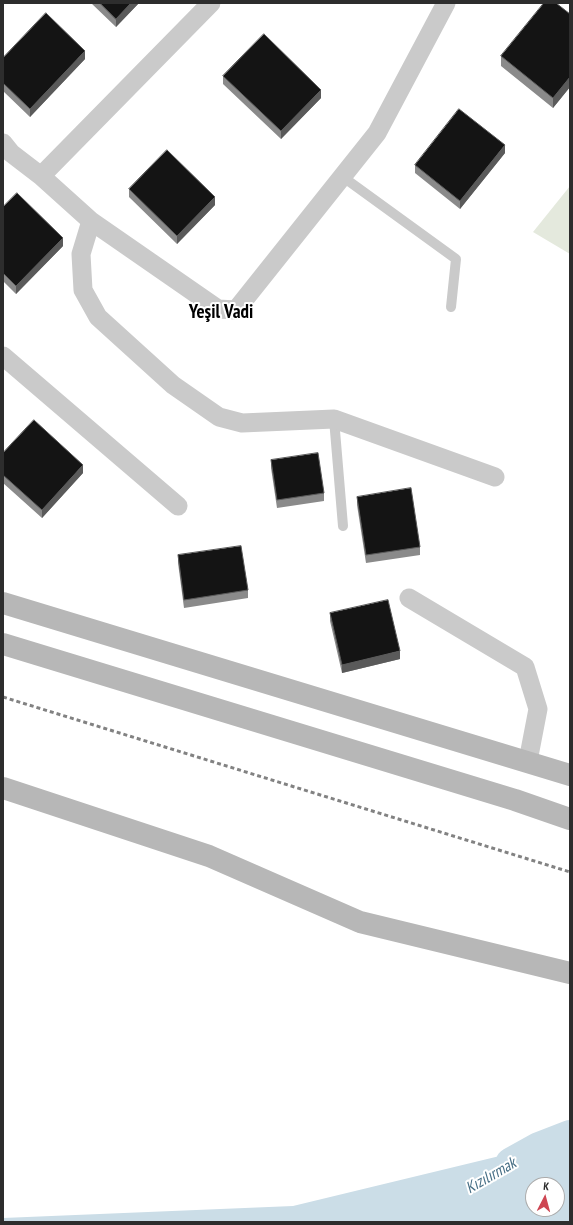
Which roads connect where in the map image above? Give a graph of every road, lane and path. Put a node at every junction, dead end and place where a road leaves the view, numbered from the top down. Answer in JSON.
{"nodes":[{"id":1,"x":211,"y":3,"type":"edge"},
{"id":2,"x":446,"y":3,"type":"edge"},
{"id":3,"x":6,"y":152,"type":"edge"},
{"id":4,"x":41,"y":176,"type":"junction"},
{"id":5,"x":343,"y":177,"type":"junction"},
{"id":6,"x":91,"y":221,"type":"junction"},
{"id":7,"x":451,"y":307,"type":"dead end"},
{"id":8,"x":3,"y":356,"type":"edge"},
{"id":9,"x":334,"y":419,"type":"junction"},
{"id":10,"x":495,"y":477,"type":"dead end"},
{"id":11,"x":178,"y":506,"type":"dead end"},
{"id":12,"x":343,"y":526,"type":"dead end"},
{"id":13,"x":409,"y":598,"type":"dead end"},
{"id":14,"x":3,"y":603,"type":"edge"},
{"id":15,"x":3,"y":644,"type":"edge"},
{"id":16,"x":528,"y":761,"type":"junction"},
{"id":17,"x":570,"y":775,"type":"edge"},
{"id":18,"x":3,"y":788,"type":"edge"},
{"id":19,"x":570,"y":819,"type":"edge"},
{"id":20,"x":570,"y":973,"type":"edge"}],
"edges":[{"from":1,"to":4,"type":"street"},
{"from":2,"to":5,"type":"street"},
{"from":3,"to":4,"type":"street"},
{"from":4,"to":6,"type":"street"},
{"from":5,"to":6,"type":"street"},
{"from":5,"to":7,"type":"lane"},
{"from":6,"to":9,"type":"street"},
{"from":8,"to":11,"type":"street"},
{"from":9,"to":10,"type":"street"},
{"from":9,"to":12,"type":"lane"},
{"from":13,"to":16,"type":"street"},
{"from":14,"to":16,"type":"street"},
{"from":15,"to":19,"type":"street"},
{"from":16,"to":17,"type":"street"},
{"from":18,"to":20,"type":"street"}]}
